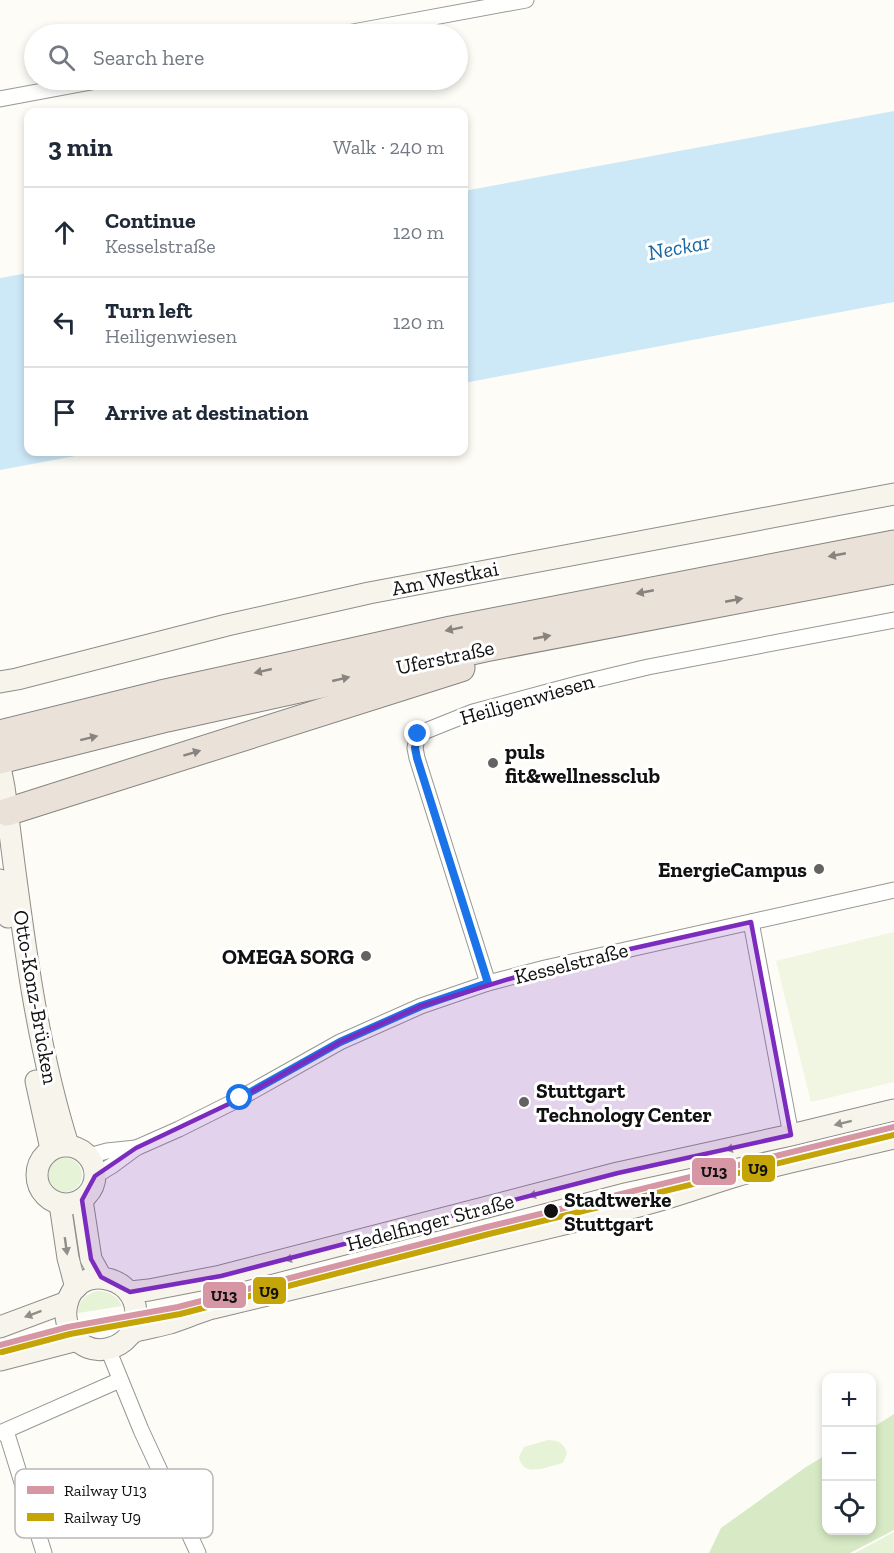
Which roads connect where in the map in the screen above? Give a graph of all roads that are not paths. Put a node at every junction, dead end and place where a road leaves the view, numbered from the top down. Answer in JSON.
{"nodes":[{"id":1,"x":526,"y":0,"type":"edge"},
{"id":2,"x":396,"y":24,"type":"edge"},
{"id":3,"x":48,"y":90,"type":"edge"},
{"id":4,"x":0,"y":99,"type":"edge"},
{"id":5,"x":894,"y":494,"type":"edge"},
{"id":6,"x":894,"y":544,"type":"edge"},
{"id":7,"x":894,"y":570,"type":"edge"},
{"id":8,"x":894,"y":620,"type":"edge"},
{"id":9,"x":485,"y":648,"type":"junction"},
{"id":10,"x":0,"y":682,"type":"edge"},
{"id":11,"x":0,"y":734,"type":"edge"},
{"id":12,"x":0,"y":760,"type":"edge"},
{"id":13,"x":3,"y":795,"type":"edge"},
{"id":14,"x":7,"y":874,"type":"edge"},
{"id":15,"x":894,"y":890,"type":"edge"},
{"id":16,"x":752,"y":922,"type":"junction"},
{"id":17,"x":488,"y":983,"type":"junction"},
{"id":18,"x":894,"y":1110,"type":"edge"},
{"id":19,"x":791,"y":1135,"type":"junction"},
{"id":20,"x":894,"y":1138,"type":"edge"},
{"id":21,"x":59,"y":1147,"type":"junction"},
{"id":22,"x":92,"y":1166,"type":"junction"},
{"id":23,"x":82,"y":1200,"type":"junction"},
{"id":24,"x":60,"y":1204,"type":"junction"},
{"id":25,"x":101,"y":1277,"type":"junction"},
{"id":26,"x":130,"y":1292,"type":"junction"},
{"id":27,"x":72,"y":1295,"type":"junction"},
{"id":28,"x":0,"y":1327,"type":"edge"},
{"id":29,"x":132,"y":1332,"type":"junction"},
{"id":30,"x":77,"y":1340,"type":"junction"},
{"id":31,"x":108,"y":1349,"type":"junction"},
{"id":32,"x":0,"y":1360,"type":"edge"},
{"id":33,"x":120,"y":1380,"type":"junction"},
{"id":34,"x":3,"y":1432,"type":"edge"},
{"id":35,"x":16,"y":1469,"type":"edge"},
{"id":36,"x":159,"y":1469,"type":"edge"},
{"id":37,"x":39,"y":1538,"type":"edge"},
{"id":38,"x":191,"y":1538,"type":"edge"},
{"id":39,"x":44,"y":1553,"type":"edge"},
{"id":40,"x":198,"y":1553,"type":"edge"}],
"edges":[{"from":1,"to":2,"type":"street"},
{"from":3,"to":4,"type":"street"},
{"from":5,"to":10,"type":"street","name":"Am Westkai"},
{"from":6,"to":11,"type":"highway","name":"Uferstraße","one_way":true},
{"from":9,"to":7,"type":"highway","name":"Uferstraße","one_way":true},
{"from":8,"to":17,"type":"street","name":"Heiligenwiesen"},
{"from":12,"to":9,"type":"highway","name":"Uferstraße","one_way":true},
{"from":13,"to":9,"type":"highway","one_way":true},
{"from":13,"to":14,"type":"street","name":"Otto-Konz-Brücken"},
{"from":14,"to":21,"type":"street","name":"Otto-Konz-Brücken"},
{"from":15,"to":16,"type":"street","name":"Kesselstraße"},
{"from":16,"to":17,"type":"street","name":"Kesselstraße"},
{"from":16,"to":19,"type":"street"},
{"from":17,"to":22,"type":"street","name":"Kesselstraße"},
{"from":18,"to":19,"type":"street","name":"Hedelfinger Straße","one_way":true},
{"from":19,"to":26,"type":"street","name":"Hedelfinger Straße","one_way":true},
{"from":20,"to":29,"type":"street","name":"Hedelfinger Straße"},
{"from":21,"to":22,"type":"street"},
{"from":21,"to":24,"type":"street"},
{"from":22,"to":23,"type":"street"},
{"from":23,"to":24,"type":"street"},
{"from":23,"to":25,"type":"street"},
{"from":24,"to":27,"type":"street","one_way":true},
{"from":25,"to":26,"type":"street"},
{"from":25,"to":27,"type":"street"},
{"from":26,"to":29,"type":"street"},
{"from":27,"to":28,"type":"street","one_way":true},
{"from":27,"to":30,"type":"street"},
{"from":29,"to":31,"type":"street","name":"Hedelfinger Straße"},
{"from":30,"to":31,"type":"street"},
{"from":30,"to":32,"type":"street"},
{"from":31,"to":33,"type":"street"},
{"from":33,"to":34,"type":"street"},
{"from":33,"to":36,"type":"street"},
{"from":34,"to":35,"type":"street"},
{"from":37,"to":39,"type":"street"},
{"from":38,"to":40,"type":"street"}]}
